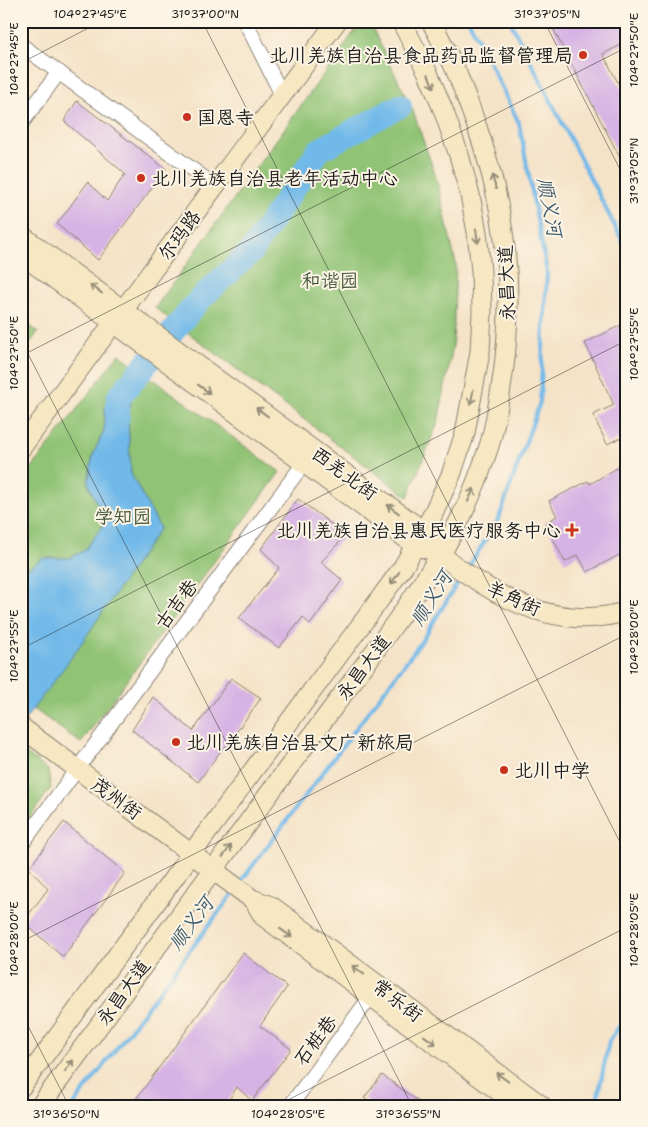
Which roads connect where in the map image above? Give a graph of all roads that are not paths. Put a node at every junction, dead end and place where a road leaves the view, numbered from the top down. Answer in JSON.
{"nodes":[{"id":1,"x":245,"y":21,"type":"edge"},
{"id":2,"x":337,"y":21,"type":"edge"},
{"id":3,"x":401,"y":21,"type":"edge"},
{"id":4,"x":431,"y":21,"type":"edge"},
{"id":5,"x":21,"y":45,"type":"edge"},
{"id":6,"x":59,"y":72,"type":"junction"},
{"id":7,"x":282,"y":95,"type":"junction"},
{"id":8,"x":21,"y":124,"type":"edge"},
{"id":9,"x":215,"y":186,"type":"junction"},
{"id":10,"x":21,"y":235,"type":"edge"},
{"id":11,"x":21,"y":254,"type":"edge"},
{"id":12,"x":119,"y":316,"type":"junction"},
{"id":13,"x":170,"y":354,"type":"junction"},
{"id":14,"x":21,"y":448,"type":"edge"},
{"id":15,"x":304,"y":463,"type":"junction"},
{"id":16,"x":419,"y":538,"type":"junction"},
{"id":17,"x":440,"y":554,"type":"junction"},
{"id":18,"x":627,"y":611,"type":"edge"},
{"id":19,"x":22,"y":727,"type":"edge"},
{"id":20,"x":77,"y":768,"type":"junction"},
{"id":21,"x":21,"y":845,"type":"edge"},
{"id":22,"x":192,"y":853,"type":"junction"},
{"id":23,"x":220,"y":874,"type":"junction"},
{"id":24,"x":252,"y":899,"type":"junction"},
{"id":25,"x":371,"y":996,"type":"junction"},
{"id":26,"x":21,"y":1087,"type":"edge"},
{"id":27,"x":40,"y":1106,"type":"edge"},
{"id":28,"x":290,"y":1106,"type":"edge"},
{"id":29,"x":519,"y":1106,"type":"edge"},
{"id":30,"x":542,"y":1106,"type":"edge"}],
"edges":[{"from":1,"to":7,"type":"street"},
{"from":2,"to":7,"type":"main road","name":"尔玛路"},
{"from":3,"to":16,"type":"main road","name":"永昌大道","one_way":true},
{"from":17,"to":4,"type":"main road","name":"永昌大道","one_way":true},
{"from":5,"to":6,"type":"street"},
{"from":6,"to":8,"type":"street"},
{"from":6,"to":9,"type":"street"},
{"from":7,"to":9,"type":"main road","name":"尔玛路"},
{"from":9,"to":12,"type":"main road","name":"尔玛路"},
{"from":12,"to":10,"type":"main road","name":"西羌北街","one_way":true},
{"from":11,"to":12,"type":"main road","name":"西羌北街"},
{"from":12,"to":13,"type":"main road","name":"西羌北街"},
{"from":12,"to":14,"type":"main road","name":"尔玛路"},
{"from":13,"to":15,"type":"main road","name":"西羌北街","one_way":true},
{"from":16,"to":13,"type":"main road","name":"西羌北街","one_way":true},
{"from":15,"to":16,"type":"main road","name":"西羌北街"},
{"from":15,"to":20,"type":"street","name":"古吉巷"},
{"from":16,"to":17,"type":"main road","name":"西羌北街"},
{"from":16,"to":22,"type":"main road","name":"永昌大道","one_way":true},
{"from":17,"to":18,"type":"main road","name":"羊角街"},
{"from":23,"to":17,"type":"main road","name":"永昌大道","one_way":true},
{"from":19,"to":20,"type":"main road","name":"茂州街"},
{"from":20,"to":21,"type":"street","name":"古吉巷"},
{"from":20,"to":22,"type":"main road","name":"茂州街"},
{"from":22,"to":23,"type":"main road","name":"茂州街"},
{"from":22,"to":26,"type":"main road","name":"永昌大道"},
{"from":23,"to":24,"type":"main road","name":"常乐街"},
{"from":27,"to":23,"type":"main road","name":"永昌大道","one_way":true},
{"from":24,"to":25,"type":"main road","name":"常乐街","one_way":true},
{"from":30,"to":24,"type":"main road","name":"常乐街","one_way":true},
{"from":25,"to":28,"type":"street","name":"石桩巷"},
{"from":25,"to":29,"type":"main road","name":"常乐街","one_way":true}]}
